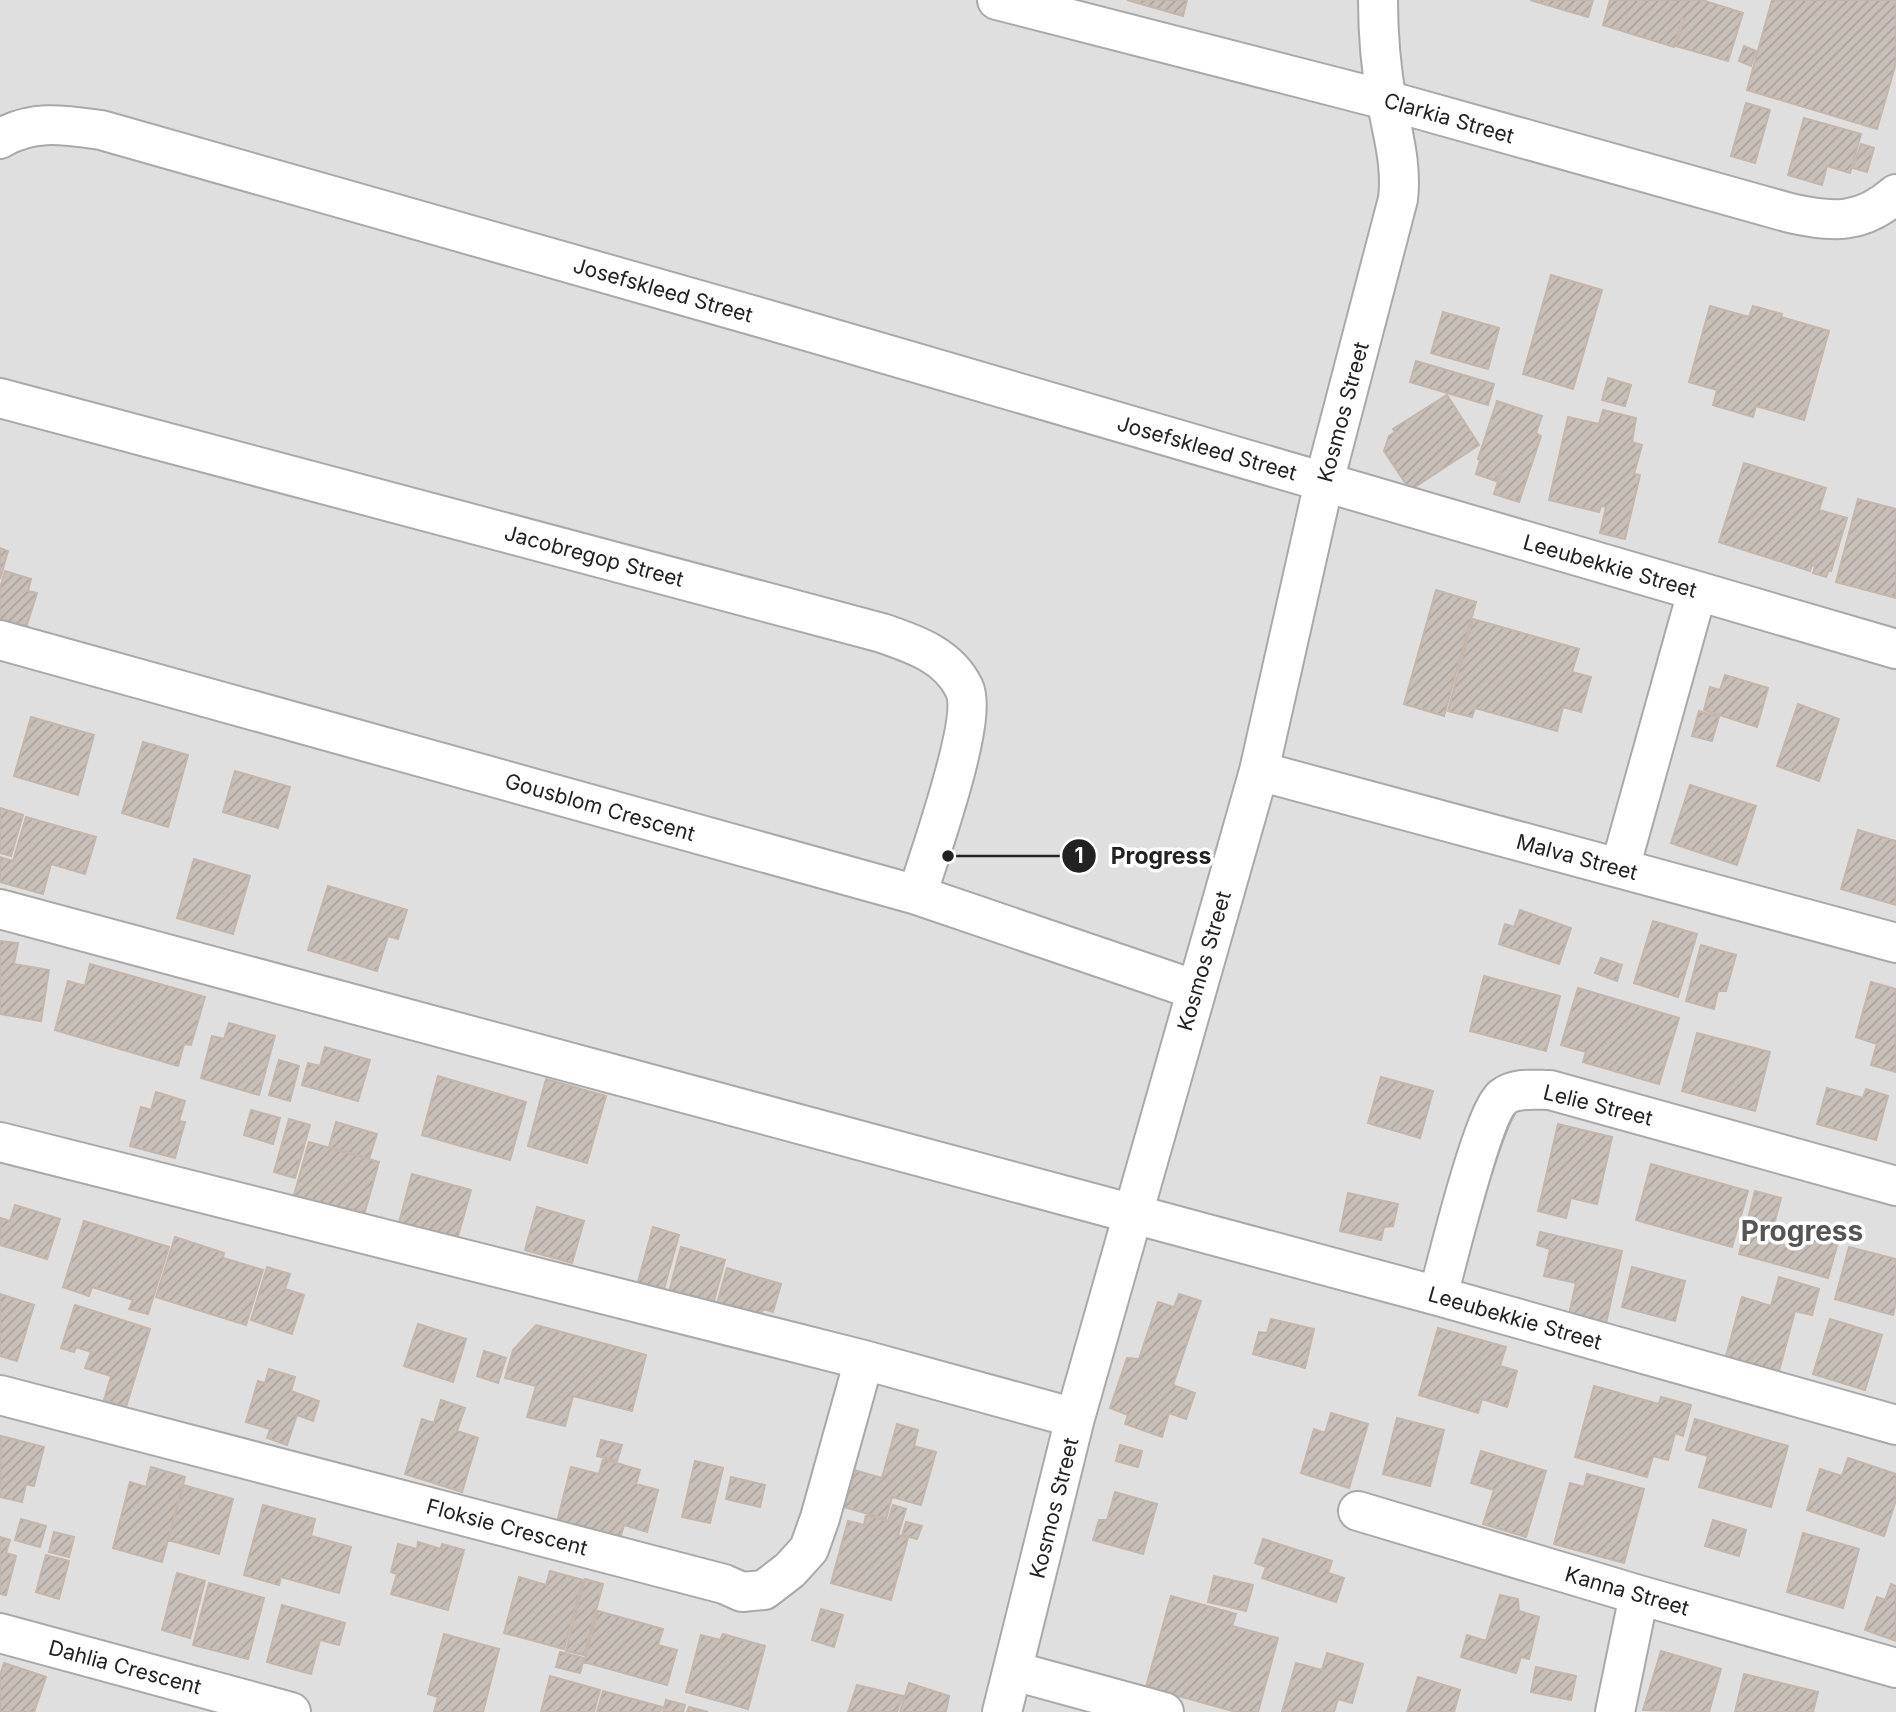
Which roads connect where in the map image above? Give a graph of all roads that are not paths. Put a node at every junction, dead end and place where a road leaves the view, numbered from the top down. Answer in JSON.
{"nodes":[{"id":1,"x":997,"y":0,"type":"edge"},
{"id":2,"x":1378,"y":0,"type":"edge"},
{"id":3,"x":1387,"y":100,"type":"junction"},
{"id":4,"x":0,"y":139,"type":"edge"},
{"id":5,"x":1896,"y":194,"type":"edge"},
{"id":6,"x":0,"y":398,"type":"edge"},
{"id":7,"x":1324,"y":482,"type":"junction"},
{"id":8,"x":1697,"y":592,"type":"junction"},
{"id":9,"x":0,"y":640,"type":"edge"},
{"id":10,"x":1896,"y":649,"type":"edge"},
{"id":11,"x":1259,"y":771,"type":"junction"},
{"id":12,"x":1620,"y":868,"type":"junction"},
{"id":13,"x":917,"y":895,"type":"junction"},
{"id":14,"x":0,"y":909,"type":"edge"},
{"id":15,"x":1896,"y":943,"type":"edge"},
{"id":16,"x":1196,"y":990,"type":"junction"},
{"id":17,"x":0,"y":1142,"type":"edge"},
{"id":18,"x":1896,"y":1186,"type":"edge"},
{"id":19,"x":1133,"y":1214,"type":"junction"},
{"id":20,"x":1438,"y":1296,"type":"junction"},
{"id":21,"x":864,"y":1360,"type":"junction"},
{"id":22,"x":0,"y":1395,"type":"edge"},
{"id":23,"x":1075,"y":1418,"type":"junction"},
{"id":24,"x":1896,"y":1425,"type":"edge"},
{"id":25,"x":1358,"y":1511,"type":"dead end"},
{"id":26,"x":1639,"y":1595,"type":"junction"},
{"id":27,"x":0,"y":1633,"type":"edge"},
{"id":28,"x":1896,"y":1668,"type":"edge"},
{"id":29,"x":1014,"y":1671,"type":"junction"},
{"id":30,"x":291,"y":1712,"type":"edge"},
{"id":31,"x":1002,"y":1712,"type":"edge"},
{"id":32,"x":1164,"y":1712,"type":"edge"},
{"id":33,"x":1615,"y":1712,"type":"edge"}],
"edges":[{"from":1,"to":3,"type":"street","name":"Clarkia Street"},
{"from":2,"to":3,"type":"street","name":"Kosmos Street"},
{"from":3,"to":5,"type":"street","name":"Clarkia Street"},
{"from":3,"to":7,"type":"street","name":"Kosmos Street"},
{"from":4,"to":7,"type":"street","name":"Josefskleed Street"},
{"from":6,"to":13,"type":"street","name":"Jacobregop Street"},
{"from":7,"to":8,"type":"street","name":"Leeubekkie Street"},
{"from":7,"to":11,"type":"street","name":"Kosmos Street"},
{"from":8,"to":10,"type":"street","name":"Leeubekkie Street"},
{"from":8,"to":12,"type":"street"},
{"from":9,"to":13,"type":"street","name":"Gousblom Crescent"},
{"from":11,"to":12,"type":"street","name":"Malva Street"},
{"from":11,"to":16,"type":"street","name":"Kosmos Street"},
{"from":12,"to":15,"type":"street","name":"Malva Street"},
{"from":13,"to":16,"type":"street","name":"Gousblom Crescent"},
{"from":14,"to":19,"type":"street"},
{"from":16,"to":19,"type":"street","name":"Kosmos Street"},
{"from":17,"to":21,"type":"street"},
{"from":18,"to":20,"type":"street","name":"Lelie Street"},
{"from":19,"to":20,"type":"street","name":"Leeubekkie Street"},
{"from":19,"to":23,"type":"street","name":"Kosmos Street"},
{"from":20,"to":24,"type":"street","name":"Leeubekkie Street"},
{"from":21,"to":22,"type":"street","name":"Floksie Crescent"},
{"from":21,"to":23,"type":"street"},
{"from":23,"to":29,"type":"street","name":"Kosmos Street"},
{"from":25,"to":26,"type":"street","name":"Kanna Street"},
{"from":26,"to":28,"type":"street","name":"Kanna Street"},
{"from":26,"to":33,"type":"street"},
{"from":27,"to":30,"type":"street","name":"Dahlia Crescent"},
{"from":29,"to":31,"type":"street","name":"Kosmos Street"},
{"from":29,"to":32,"type":"street"}]}
